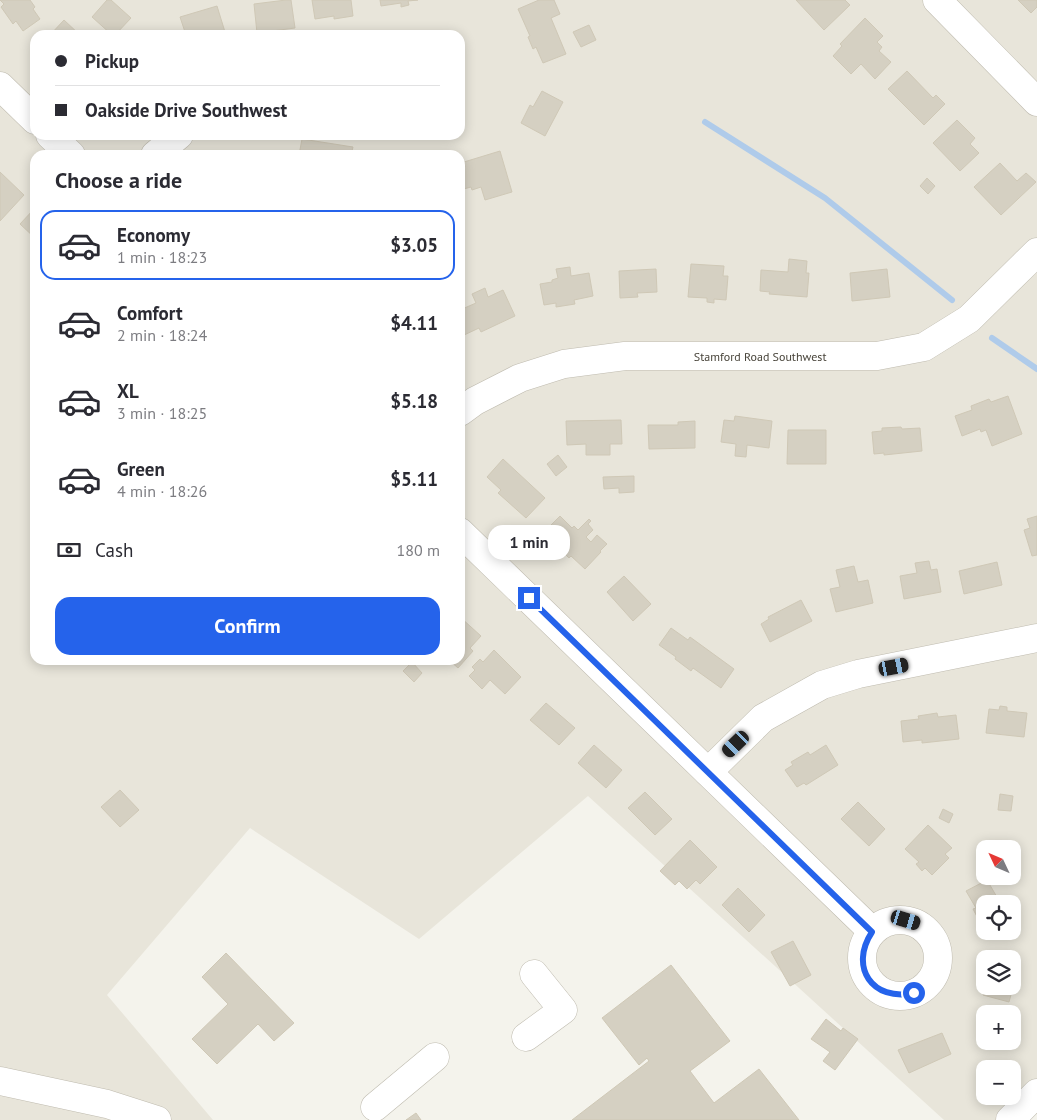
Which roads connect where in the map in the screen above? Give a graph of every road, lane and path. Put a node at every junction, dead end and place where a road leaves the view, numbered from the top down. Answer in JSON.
{"nodes":[{"id":1,"x":937,"y":0,"type":"edge"},
{"id":2,"x":0,"y":86,"type":"edge"},
{"id":3,"x":1037,"y":102,"type":"edge"},
{"id":4,"x":30,"y":115,"type":"edge"},
{"id":5,"x":55,"y":140,"type":"edge"},
{"id":6,"x":173,"y":140,"type":"edge"},
{"id":7,"x":66,"y":150,"type":"edge"},
{"id":8,"x":161,"y":150,"type":"edge"},
{"id":9,"x":1037,"y":252,"type":"edge"},
{"id":10,"x":465,"y":408,"type":"edge"},
{"id":11,"x":465,"y":537,"type":"edge"},
{"id":12,"x":1037,"y":638,"type":"edge"},
{"id":13,"x":708,"y":772,"type":"junction"},
{"id":14,"x":872,"y":932,"type":"dead end"},
{"id":15,"x":534,"y":974,"type":"dead end"},
{"id":16,"x":526,"y":1037,"type":"dead end"},
{"id":17,"x":436,"y":1057,"type":"dead end"},
{"id":18,"x":0,"y":1081,"type":"edge"},
{"id":19,"x":1037,"y":1093,"type":"edge"},
{"id":20,"x":375,"y":1107,"type":"dead end"},
{"id":21,"x":157,"y":1120,"type":"edge"},
{"id":22,"x":1010,"y":1120,"type":"edge"}],
"edges":[{"from":1,"to":3,"type":"street"},
{"from":2,"to":4,"type":"street"},
{"from":5,"to":7,"type":"street"},
{"from":6,"to":8,"type":"street"},
{"from":9,"to":10,"type":"street","name":"Stamford Road Southwest"},
{"from":11,"to":13,"type":"street"},
{"from":12,"to":13,"type":"street"},
{"from":13,"to":14,"type":"street"},
{"from":15,"to":16,"type":"street"},
{"from":17,"to":20,"type":"street"},
{"from":18,"to":21,"type":"street"},
{"from":19,"to":22,"type":"street"}]}
